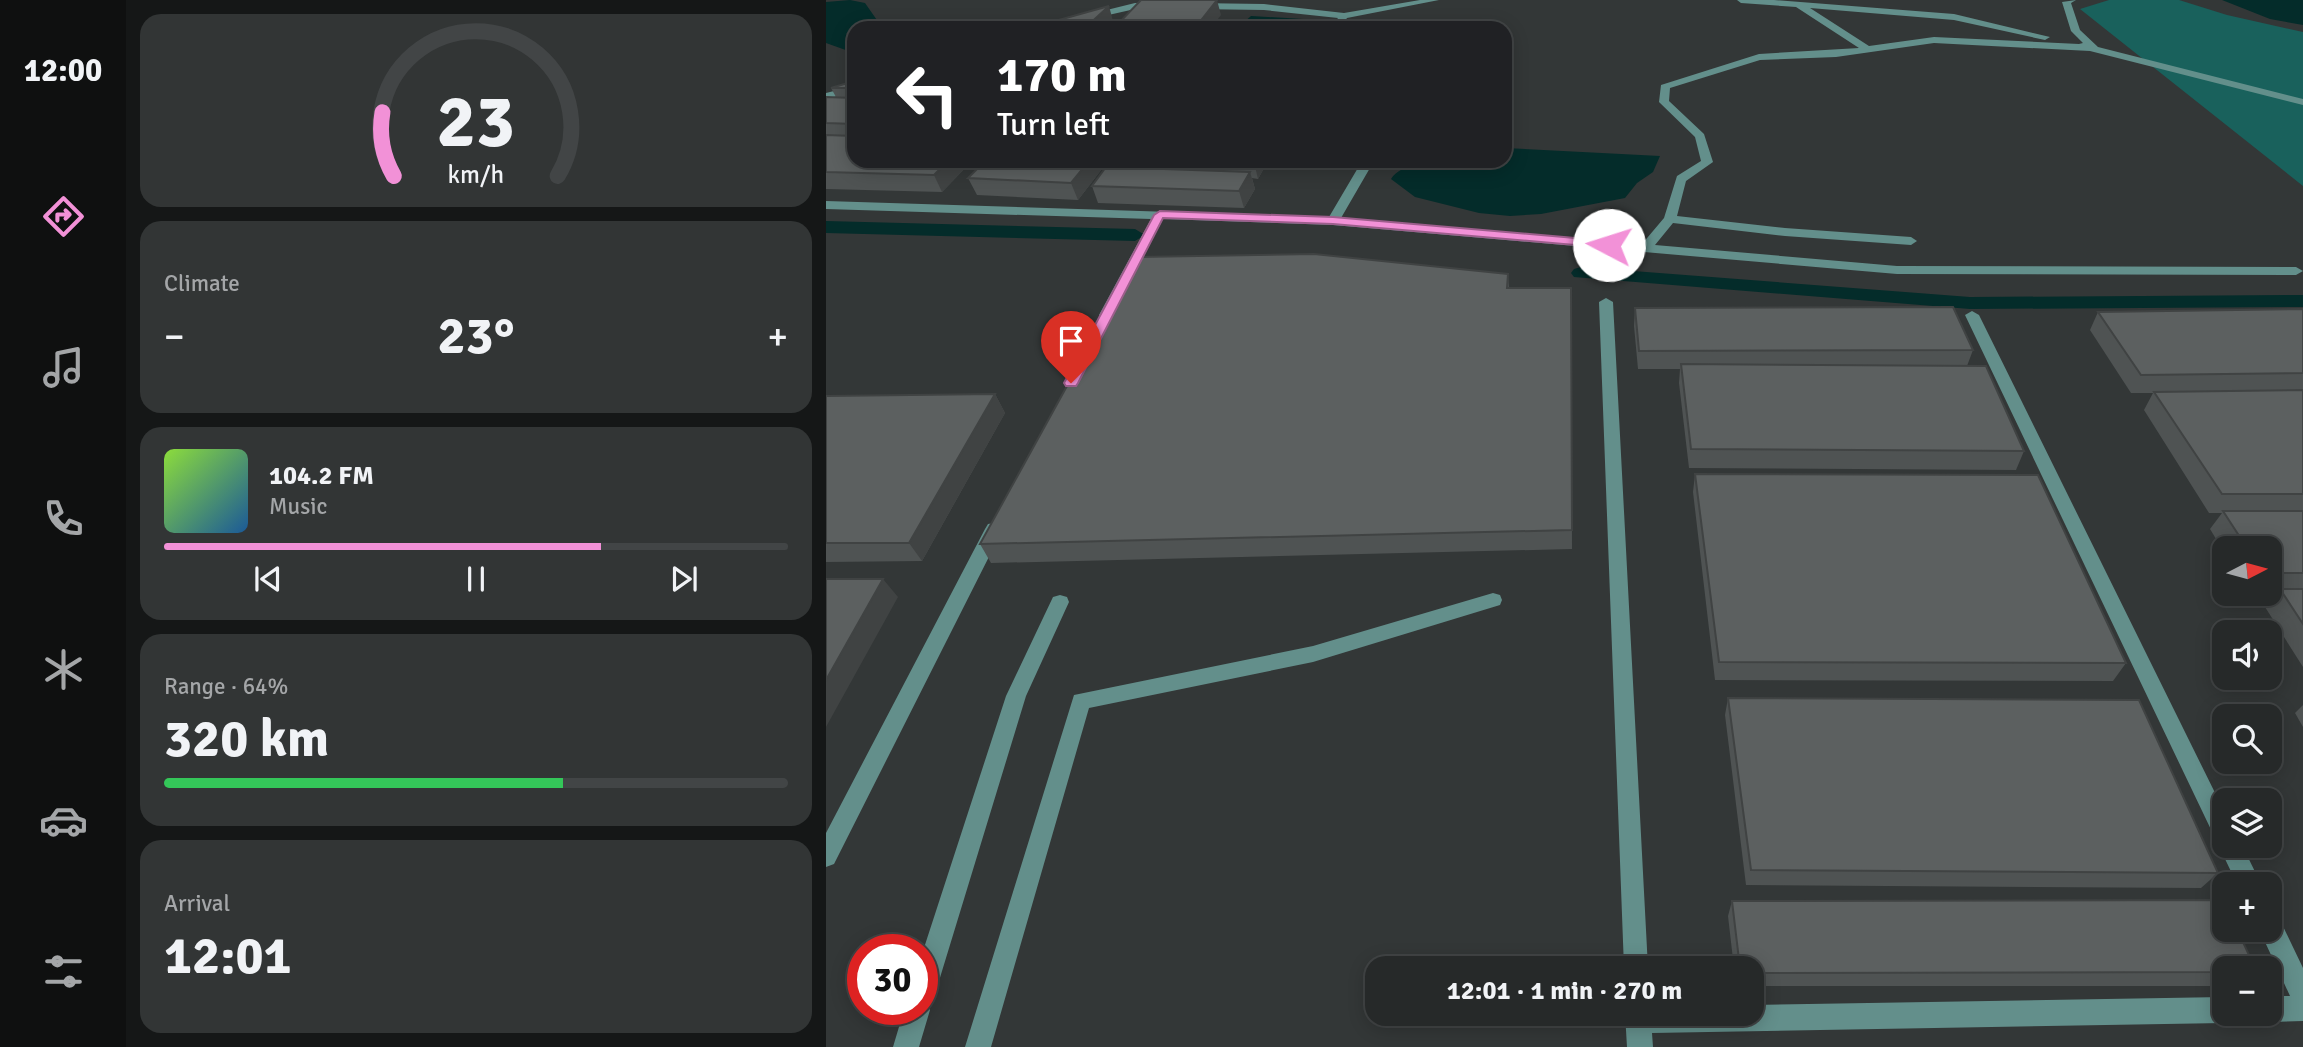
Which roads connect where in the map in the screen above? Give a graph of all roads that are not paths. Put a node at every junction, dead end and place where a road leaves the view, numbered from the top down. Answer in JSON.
{"nodes":[{"id":1,"x":1435,"y":0,"type":"edge"},
{"id":2,"x":1741,"y":0,"type":"edge"},
{"id":3,"x":2072,"y":0,"type":"edge"},
{"id":4,"x":1247,"y":3,"type":"edge"},
{"id":5,"x":1797,"y":4,"type":"junction"},
{"id":6,"x":1171,"y":5,"type":"edge"},
{"id":7,"x":1184,"y":5,"type":"edge"},
{"id":8,"x":1344,"y":16,"type":"junction"},
{"id":9,"x":1070,"y":21,"type":"edge"},
{"id":10,"x":1340,"y":21,"type":"edge"},
{"id":11,"x":2094,"y":48,"type":"junction"},
{"id":12,"x":1867,"y":50,"type":"junction"},
{"id":13,"x":847,"y":91,"type":"edge"},
{"id":14,"x":826,"y":96,"type":"edge"},
{"id":15,"x":2303,"y":102,"type":"edge"},
{"id":16,"x":1364,"y":168,"type":"edge"},
{"id":17,"x":826,"y":205,"type":"edge"},
{"id":18,"x":1160,"y":215,"type":"junction"},
{"id":19,"x":1670,"y":219,"type":"junction"},
{"id":20,"x":1333,"y":221,"type":"junction"},
{"id":21,"x":1911,"y":241,"type":"dead end"},
{"id":22,"x":1646,"y":248,"type":"junction"},
{"id":23,"x":2296,"y":271,"type":"dead end"},
{"id":24,"x":1606,"y":302,"type":"dead end"},
{"id":25,"x":1972,"y":315,"type":"dead end"},
{"id":26,"x":1099,"y":328,"type":"edge"},
{"id":27,"x":1003,"y":513,"type":"edge"},
{"id":28,"x":1493,"y":600,"type":"dead end"},
{"id":29,"x":1060,"y":601,"type":"dead end"},
{"id":30,"x":2212,"y":809,"type":"edge"},
{"id":31,"x":826,"y":856,"type":"edge"},
{"id":32,"x":2277,"y":942,"type":"edge"},
{"id":33,"x":938,"y":944,"type":"edge"},
{"id":34,"x":1635,"y":956,"type":"edge"},
{"id":35,"x":2303,"y":995,"type":"edge"},
{"id":36,"x":2303,"y":1008,"type":"edge"},
{"id":37,"x":2282,"y":1009,"type":"edge"},
{"id":38,"x":2212,"y":1010,"type":"edge"},
{"id":39,"x":1764,"y":1016,"type":"edge"},
{"id":40,"x":913,"y":1025,"type":"edge"},
{"id":41,"x":1639,"y":1026,"type":"edge"},
{"id":42,"x":906,"y":1047,"type":"edge"},
{"id":43,"x":978,"y":1047,"type":"edge"},
{"id":44,"x":1640,"y":1047,"type":"edge"}],
"edges":[{"from":1,"to":8,"type":"street"},
{"from":2,"to":5,"type":"street"},
{"from":3,"to":11,"type":"street"},
{"from":4,"to":7,"type":"street"},
{"from":4,"to":8,"type":"street"},
{"from":5,"to":11,"type":"street"},
{"from":5,"to":12,"type":"street"},
{"from":6,"to":9,"type":"street"},
{"from":8,"to":10,"type":"street"},
{"from":11,"to":12,"type":"street"},
{"from":11,"to":15,"type":"street"},
{"from":12,"to":19,"type":"street"},
{"from":13,"to":14,"type":"street"},
{"from":16,"to":20,"type":"street"},
{"from":17,"to":18,"type":"street"},
{"from":18,"to":20,"type":"street"},
{"from":18,"to":26,"type":"street"},
{"from":19,"to":21,"type":"street"},
{"from":19,"to":22,"type":"street"},
{"from":20,"to":22,"type":"street"},
{"from":22,"to":23,"type":"street"},
{"from":24,"to":34,"type":"street"},
{"from":25,"to":30,"type":"street"},
{"from":27,"to":31,"type":"street"},
{"from":28,"to":43,"type":"street"},
{"from":29,"to":33,"type":"street"},
{"from":32,"to":35,"type":"street"},
{"from":36,"to":37,"type":"street"},
{"from":38,"to":39,"type":"street"},
{"from":40,"to":42,"type":"street"},
{"from":41,"to":44,"type":"street"}]}
